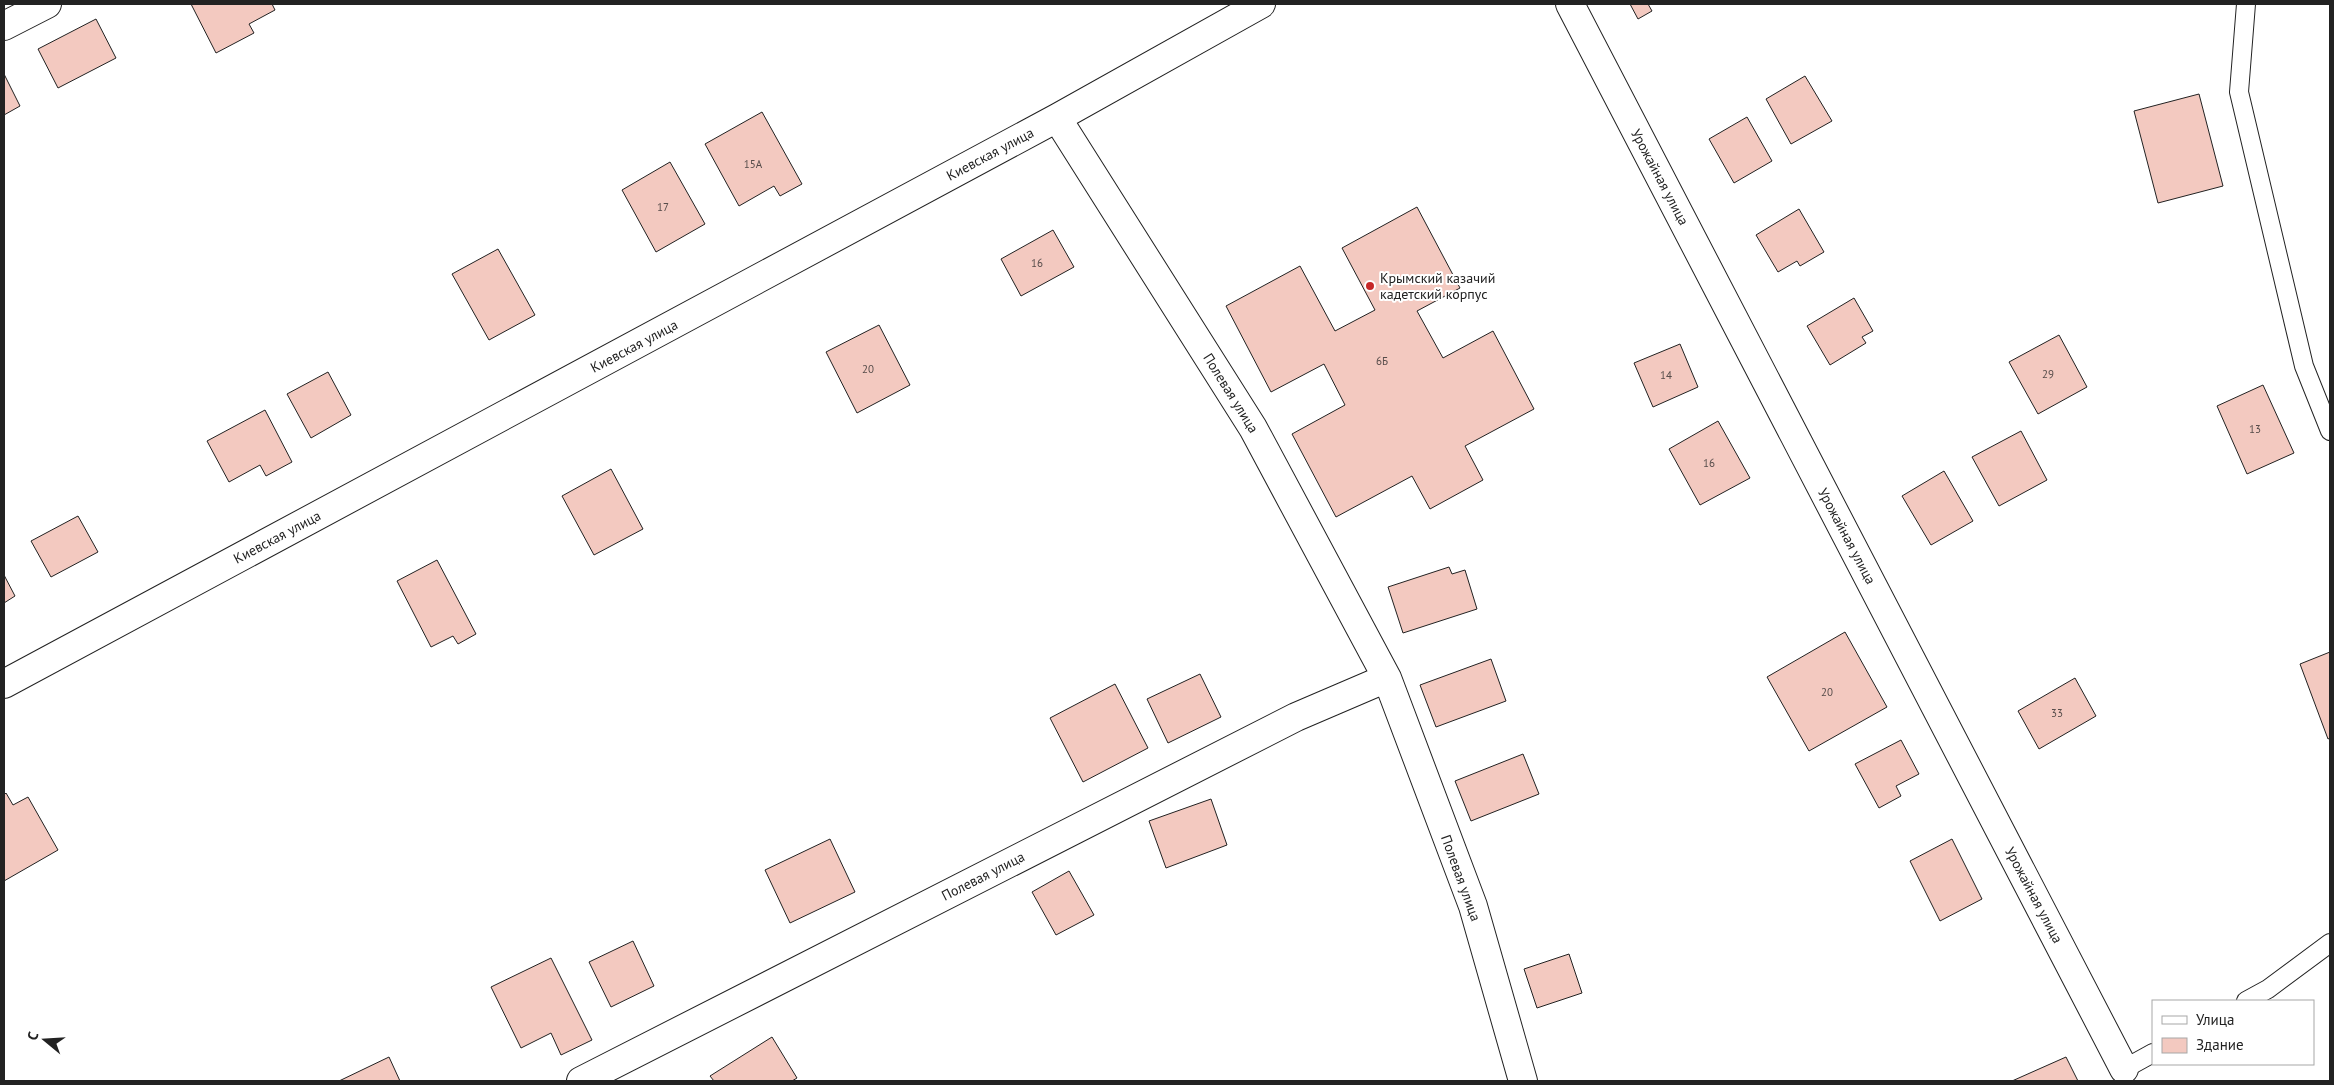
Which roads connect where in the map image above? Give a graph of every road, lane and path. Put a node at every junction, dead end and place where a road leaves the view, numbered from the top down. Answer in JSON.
{"nodes":[{"id":1,"x":47,"y":4,"type":"edge"},
{"id":2,"x":1261,"y":4,"type":"edge"},
{"id":3,"x":1570,"y":4,"type":"edge"},
{"id":4,"x":2246,"y":4,"type":"edge"},
{"id":5,"x":4,"y":26,"type":"edge"},
{"id":6,"x":1057,"y":118,"type":"junction"},
{"id":7,"x":2330,"y":431,"type":"edge"},
{"id":8,"x":1387,"y":678,"type":"junction"},
{"id":9,"x":4,"y":684,"type":"edge"},
{"id":10,"x":2330,"y":943,"type":"edge"},
{"id":11,"x":2248,"y":1000,"type":"edge"},
{"id":12,"x":2152,"y":1054,"type":"edge"},
{"id":13,"x":2124,"y":1069,"type":"joint"},
{"id":14,"x":581,"y":1081,"type":"edge"},
{"id":15,"x":1523,"y":1081,"type":"edge"}],
"edges":[{"from":1,"to":5,"type":"street"},
{"from":2,"to":6,"type":"street","name":"Киевская улица"},
{"from":3,"to":13,"type":"street","name":"Урожайная улица"},
{"from":4,"to":7,"type":"lane"},
{"from":6,"to":8,"type":"street","name":"Полевая улица"},
{"from":6,"to":9,"type":"street","name":"Киевская улица"},
{"from":8,"to":14,"type":"street","name":"Полевая улица"},
{"from":8,"to":15,"type":"street","name":"Полевая улица"},
{"from":10,"to":11,"type":"lane"},
{"from":12,"to":13,"type":"lane"}]}
